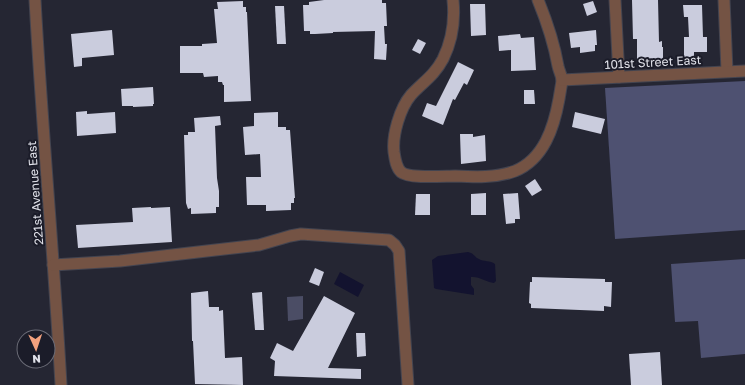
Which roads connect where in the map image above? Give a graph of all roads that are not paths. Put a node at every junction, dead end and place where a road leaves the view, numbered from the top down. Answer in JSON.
{"nodes":[{"id":1,"x":35,"y":0,"type":"edge"},
{"id":2,"x":453,"y":0,"type":"edge"},
{"id":3,"x":538,"y":0,"type":"edge"},
{"id":4,"x":615,"y":0,"type":"edge"},
{"id":5,"x":724,"y":0,"type":"edge"},
{"id":6,"x":745,"y":71,"type":"edge"},
{"id":7,"x":727,"y":72,"type":"junction"},
{"id":8,"x":619,"y":77,"type":"junction"},
{"id":9,"x":562,"y":80,"type":"junction"},
{"id":10,"x":53,"y":265,"type":"junction"},
{"id":11,"x":61,"y":385,"type":"edge"},
{"id":12,"x":408,"y":385,"type":"edge"}],
"edges":[{"from":1,"to":10,"type":"street","name":"221st Avenue East"},
{"from":2,"to":9,"type":"street"},
{"from":3,"to":9,"type":"street"},
{"from":4,"to":8,"type":"street"},
{"from":5,"to":7,"type":"street"},
{"from":6,"to":7,"type":"street","name":"101st Street East"},
{"from":7,"to":8,"type":"street","name":"101st Street East"},
{"from":8,"to":9,"type":"street","name":"101st Street East"},
{"from":10,"to":11,"type":"street","name":"221st Avenue East"},
{"from":10,"to":12,"type":"street"}]}
